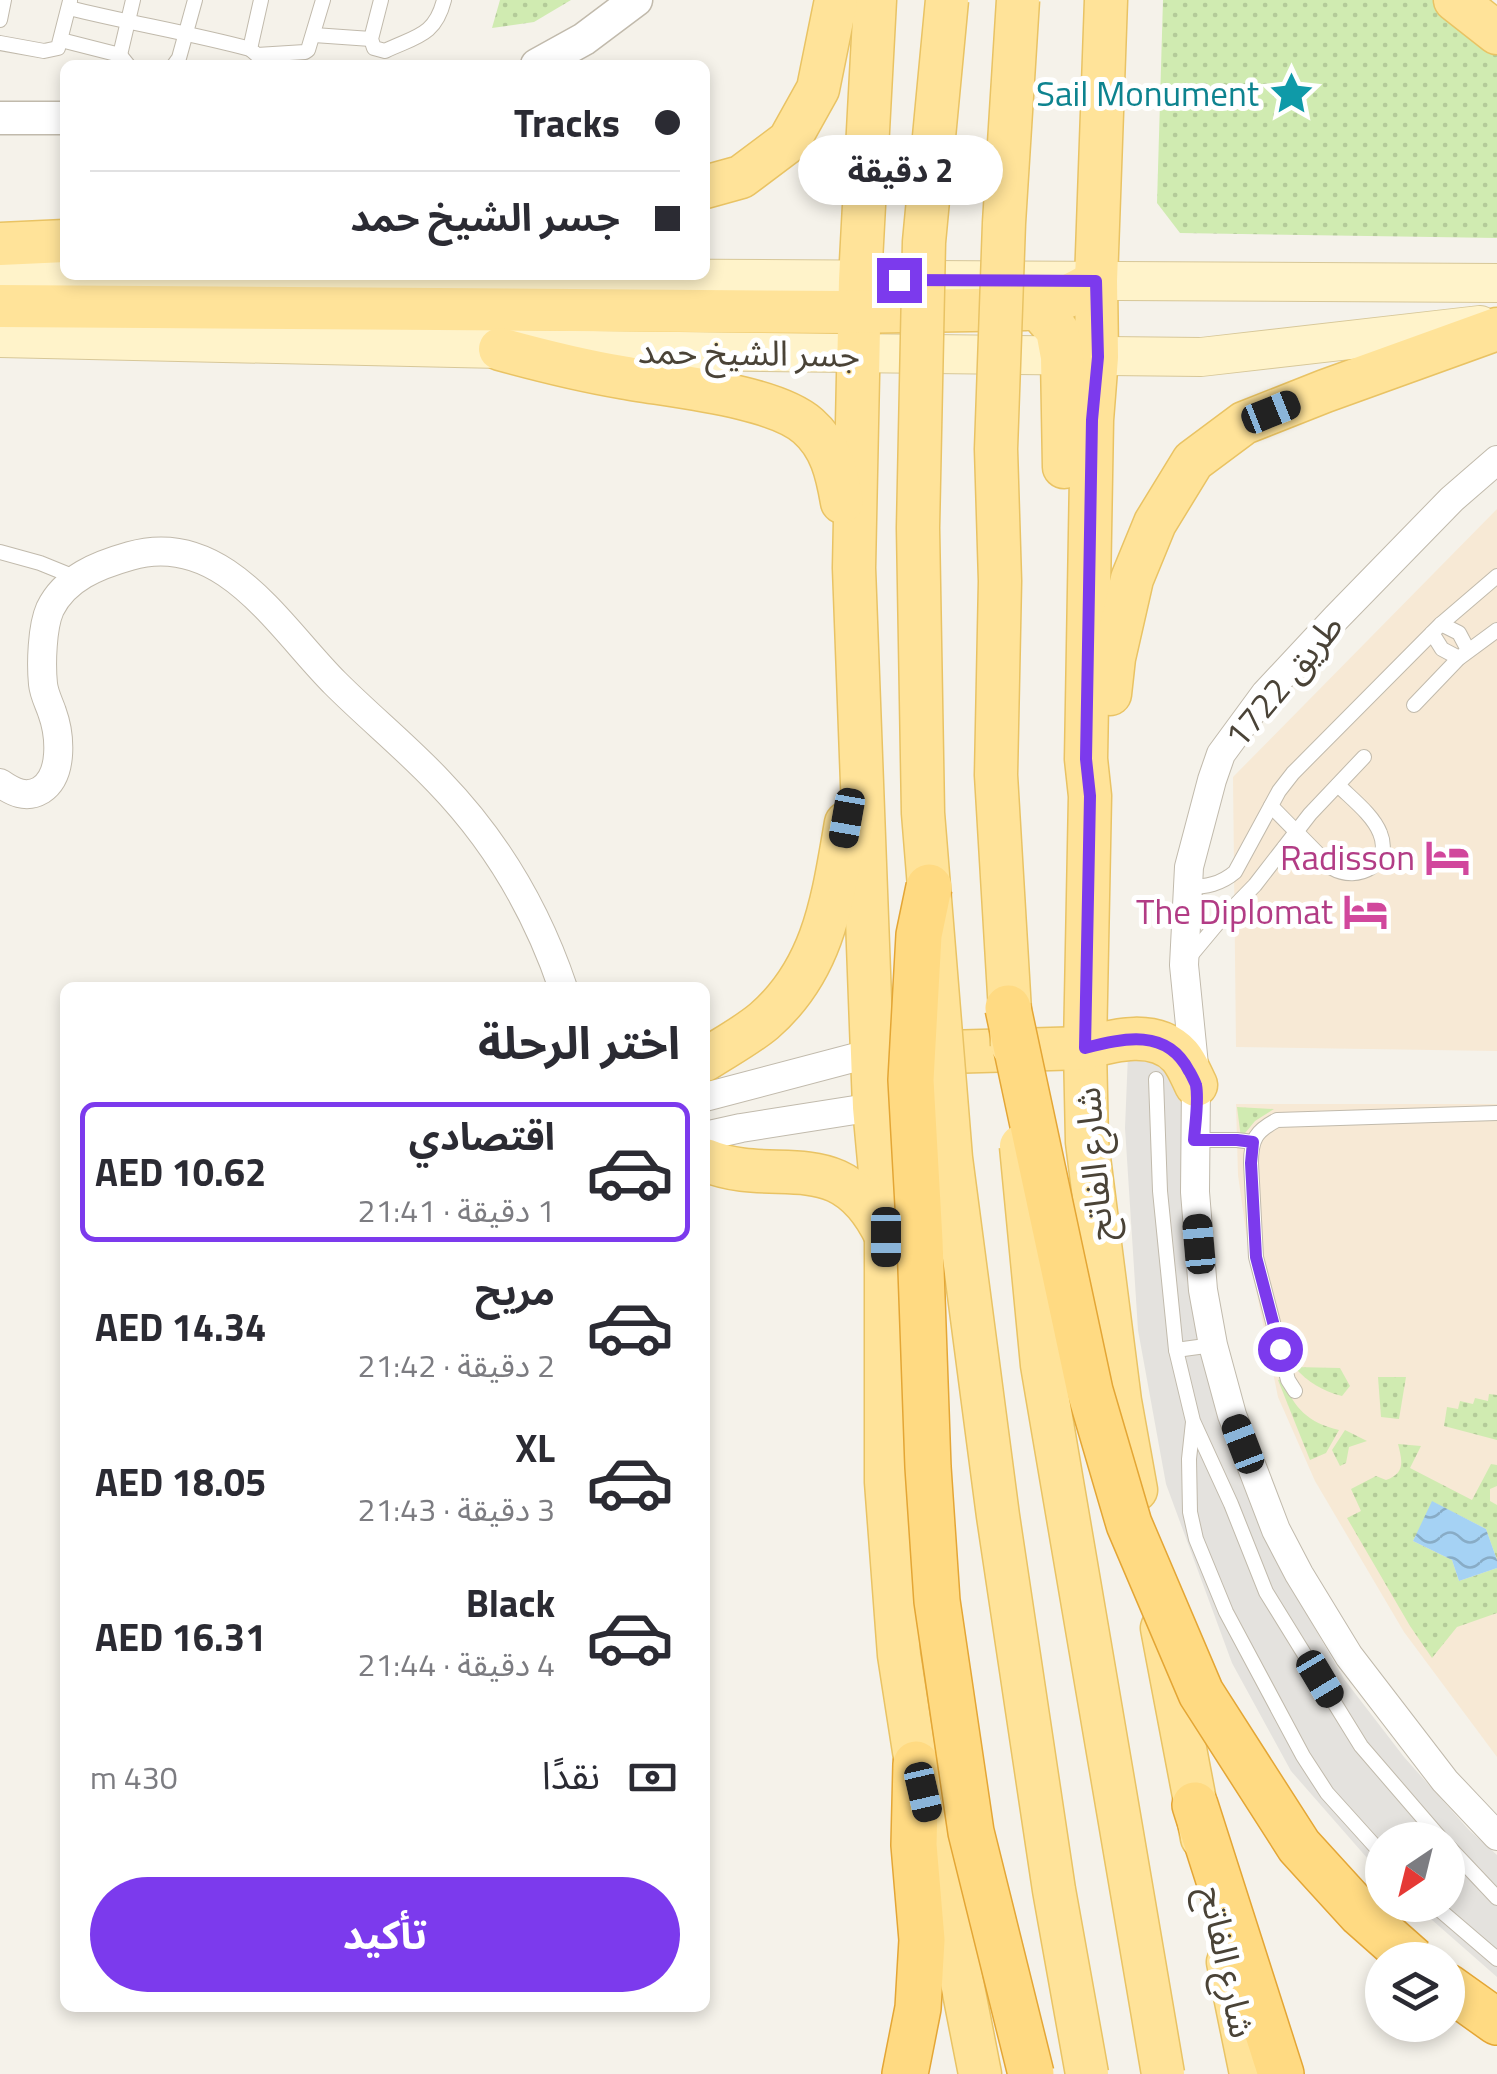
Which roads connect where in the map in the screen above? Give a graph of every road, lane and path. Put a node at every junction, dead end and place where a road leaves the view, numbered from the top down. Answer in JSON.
{"nodes":[{"id":1,"x":4,"y":0,"type":"edge"},
{"id":2,"x":133,"y":0,"type":"edge"},
{"id":3,"x":194,"y":0,"type":"edge"},
{"id":4,"x":261,"y":0,"type":"edge"},
{"id":5,"x":322,"y":0,"type":"edge"},
{"id":6,"x":381,"y":0,"type":"edge"},
{"id":7,"x":444,"y":0,"type":"edge"},
{"id":8,"x":636,"y":0,"type":"edge"},
{"id":9,"x":836,"y":0,"type":"edge"},
{"id":10,"x":874,"y":0,"type":"edge"},
{"id":11,"x":948,"y":0,"type":"edge"},
{"id":12,"x":1018,"y":0,"type":"edge"},
{"id":13,"x":1106,"y":0,"type":"edge"},
{"id":14,"x":1455,"y":0,"type":"edge"},
{"id":15,"x":69,"y":4,"type":"edge"},
{"id":16,"x":0,"y":20,"type":"edge"},
{"id":17,"x":128,"y":22,"type":"junction"},
{"id":18,"x":186,"y":32,"type":"junction"},
{"id":19,"x":314,"y":34,"type":"junction"},
{"id":20,"x":1497,"y":34,"type":"edge"},
{"id":21,"x":60,"y":40,"type":"junction"},
{"id":22,"x":371,"y":40,"type":"junction"},
{"id":23,"x":0,"y":43,"type":"edge"},
{"id":24,"x":250,"y":49,"type":"junction"},
{"id":25,"x":124,"y":60,"type":"edge"},
{"id":26,"x":178,"y":60,"type":"edge"},
{"id":27,"x":546,"y":60,"type":"edge"},
{"id":28,"x":0,"y":118,"type":"edge"},
{"id":29,"x":60,"y":118,"type":"edge"},
{"id":30,"x":710,"y":185,"type":"edge"},
{"id":31,"x":60,"y":241,"type":"edge"},
{"id":32,"x":0,"y":244,"type":"edge"},
{"id":33,"x":0,"y":276,"type":"edge"},
{"id":34,"x":60,"y":277,"type":"edge"},
{"id":35,"x":172,"y":280,"type":"edge"},
{"id":36,"x":1096,"y":281,"type":"junction"},
{"id":37,"x":1497,"y":284,"type":"edge"},
{"id":38,"x":859,"y":296,"type":"junction"},
{"id":39,"x":0,"y":306,"type":"edge"},
{"id":40,"x":1037,"y":307,"type":"junction"},
{"id":41,"x":1497,"y":326,"type":"edge"},
{"id":42,"x":0,"y":338,"type":"edge"},
{"id":43,"x":500,"y":349,"type":"junction"},
{"id":44,"x":858,"y":354,"type":"junction"},
{"id":45,"x":1080,"y":357,"type":"junction"},
{"id":46,"x":1497,"y":460,"type":"edge"},
{"id":47,"x":0,"y":552,"type":"edge"},
{"id":48,"x":854,"y":568,"type":"junction"},
{"id":49,"x":1497,"y":576,"type":"edge"},
{"id":50,"x":78,"y":578,"type":"junction"},
{"id":51,"x":1437,"y":628,"type":"junction"},
{"id":52,"x":1497,"y":630,"type":"edge"},
{"id":53,"x":1464,"y":654,"type":"junction"},
{"id":54,"x":1414,"y":705,"type":"dead end"},
{"id":55,"x":860,"y":744,"type":"junction"},
{"id":56,"x":1364,"y":758,"type":"dead end"},
{"id":57,"x":1086,"y":759,"type":"junction"},
{"id":58,"x":0,"y":784,"type":"edge"},
{"id":59,"x":1338,"y":785,"type":"junction"},
{"id":60,"x":1271,"y":806,"type":"junction"},
{"id":61,"x":1296,"y":832,"type":"junction"},
{"id":62,"x":1188,"y":887,"type":"junction"},
{"id":63,"x":929,"y":888,"type":"junction"},
{"id":64,"x":1184,"y":965,"type":"junction"},
{"id":65,"x":561,"y":982,"type":"edge"},
{"id":66,"x":1008,"y":1008,"type":"junction"},
{"id":67,"x":1085,"y":1048,"type":"junction"},
{"id":68,"x":710,"y":1057,"type":"edge"},
{"id":69,"x":873,"y":1081,"type":"junction"},
{"id":70,"x":1176,"y":1082,"type":"junction"},
{"id":71,"x":710,"y":1097,"type":"edge"},
{"id":72,"x":1497,"y":1113,"type":"edge"},
{"id":73,"x":710,"y":1135,"type":"edge"},
{"id":74,"x":1194,"y":1140,"type":"junction"},
{"id":75,"x":1253,"y":1142,"type":"junction"},
{"id":76,"x":710,"y":1162,"type":"edge"},
{"id":77,"x":886,"y":1237,"type":"junction"},
{"id":78,"x":1212,"y":1345,"type":"junction"},
{"id":79,"x":1176,"y":1350,"type":"junction"},
{"id":80,"x":1295,"y":1391,"type":"dead end"},
{"id":81,"x":1193,"y":1421,"type":"junction"},
{"id":82,"x":916,"y":1764,"type":"junction"},
{"id":83,"x":1195,"y":1805,"type":"junction"},
{"id":84,"x":1426,"y":1822,"type":"edge"},
{"id":85,"x":1365,"y":1835,"type":"edge"},
{"id":86,"x":1497,"y":1836,"type":"edge"},
{"id":87,"x":1465,"y":1864,"type":"edge"},
{"id":88,"x":1497,"y":1898,"type":"edge"},
{"id":89,"x":1454,"y":1922,"type":"edge"},
{"id":90,"x":1393,"y":1942,"type":"edge"},
{"id":91,"x":1497,"y":1959,"type":"edge"},
{"id":92,"x":1465,"y":1998,"type":"edge"},
{"id":93,"x":1497,"y":2022,"type":"edge"},
{"id":94,"x":905,"y":2074,"type":"edge"},
{"id":95,"x":980,"y":2074,"type":"edge"},
{"id":96,"x":1031,"y":2074,"type":"edge"},
{"id":97,"x":1086,"y":2074,"type":"edge"},
{"id":98,"x":1163,"y":2074,"type":"edge"},
{"id":99,"x":1250,"y":2074,"type":"edge"},
{"id":100,"x":1281,"y":2074,"type":"edge"}],
"edges":[{"from":1,"to":16,"type":"lane"},
{"from":2,"to":17,"type":"lane"},
{"from":3,"to":18,"type":"lane"},
{"from":4,"to":24,"type":"lane"},
{"from":5,"to":19,"type":"lane"},
{"from":6,"to":22,"type":"lane"},
{"from":7,"to":22,"type":"lane"},
{"from":8,"to":27,"type":"street"},
{"from":9,"to":30,"type":"main road"},
{"from":10,"to":38,"type":"main road"},
{"from":11,"to":63,"type":"main road","bridge":true},
{"from":12,"to":66,"type":"main road","name":"شارع الفاتح","bridge":true},
{"from":13,"to":36,"type":"main road","name":"شارع الفاتح"},
{"from":14,"to":20,"type":"main road"},
{"from":15,"to":17,"type":"lane"},
{"from":15,"to":21,"type":"lane"},
{"from":17,"to":18,"type":"lane"},
{"from":17,"to":25,"type":"lane"},
{"from":18,"to":24,"type":"lane"},
{"from":18,"to":26,"type":"lane"},
{"from":19,"to":22,"type":"lane"},
{"from":19,"to":24,"type":"lane"},
{"from":21,"to":23,"type":"lane"},
{"from":21,"to":25,"type":"lane"},
{"from":28,"to":29,"type":"street"},
{"from":31,"to":32,"type":"main road"},
{"from":33,"to":34,"type":"main road","name":"جسر الشيخ حمد"},
{"from":35,"to":38,"type":"main road","name":"جسر الشيخ حمد"},
{"from":36,"to":37,"type":"main road","name":"جسر الشيخ حمد"},
{"from":36,"to":38,"type":"main road","name":"جسر الشيخ حمد"},
{"from":36,"to":40,"type":"main road"},
{"from":36,"to":45,"type":"main road","name":"شارع الفاتح"},
{"from":38,"to":39,"type":"main road"},
{"from":38,"to":40,"type":"main road"},
{"from":38,"to":44,"type":"main road"},
{"from":40,"to":45,"type":"main road"},
{"from":41,"to":45,"type":"main road","name":"جسر الشيخ حمد"},
{"from":41,"to":57,"type":"main road"},
{"from":42,"to":43,"type":"main road","name":"جسر الشيخ حمد"},
{"from":43,"to":44,"type":"main road","name":"جسر الشيخ حمد"},
{"from":43,"to":48,"type":"main road"},
{"from":44,"to":45,"type":"main road","name":"جسر الشيخ حمد"},
{"from":44,"to":48,"type":"main road"},
{"from":45,"to":57,"type":"main road","name":"شارع الفاتح"},
{"from":46,"to":62,"type":"street","name":"طريق 1722"},
{"from":47,"to":50,"type":"lane"},
{"from":48,"to":55,"type":"main road"},
{"from":49,"to":51,"type":"lane"},
{"from":50,"to":58,"type":"street"},
{"from":50,"to":65,"type":"street"},
{"from":51,"to":53,"type":"lane"},
{"from":51,"to":53,"type":"lane"},
{"from":51,"to":60,"type":"lane"},
{"from":52,"to":53,"type":"lane"},
{"from":53,"to":54,"type":"lane"},
{"from":55,"to":68,"type":"main road"},
{"from":55,"to":69,"type":"main road"},
{"from":56,"to":59,"type":"lane"},
{"from":57,"to":67,"type":"main road","name":"شارع الفاتح"},
{"from":59,"to":61,"type":"lane"},
{"from":59,"to":61,"type":"lane"},
{"from":60,"to":61,"type":"lane"},
{"from":60,"to":62,"type":"lane"},
{"from":61,"to":64,"type":"lane"},
{"from":62,"to":64,"type":"street","name":"طريق 1722"},
{"from":63,"to":96,"type":"highway","bridge":true},
{"from":63,"to":97,"type":"main road","bridge":true},
{"from":64,"to":70,"type":"street","name":"طريق 1722"},
{"from":66,"to":90,"type":"highway","bridge":true},
{"from":66,"to":98,"type":"main road","name":"شارع الفاتح","bridge":true},
{"from":67,"to":69,"type":"main road"},
{"from":67,"to":70,"type":"main road"},
{"from":67,"to":83,"type":"main road","name":"شارع الفاتح"},
{"from":69,"to":71,"type":"street"},
{"from":69,"to":73,"type":"street"},
{"from":69,"to":77,"type":"main road"},
{"from":70,"to":74,"type":"street","name":"طريق 1722"},
{"from":70,"to":79,"type":"lane"},
{"from":72,"to":75,"type":"lane"},
{"from":74,"to":75,"type":"lane"},
{"from":74,"to":78,"type":"street","name":"طريق 1722"},
{"from":75,"to":80,"type":"lane"},
{"from":76,"to":77,"type":"main road"},
{"from":77,"to":82,"type":"main road"},
{"from":78,"to":79,"type":"lane"},
{"from":78,"to":86,"type":"street","name":"طريق 1722"},
{"from":79,"to":81,"type":"lane"},
{"from":81,"to":84,"type":"lane"},
{"from":81,"to":85,"type":"lane"},
{"from":82,"to":94,"type":"highway"},
{"from":82,"to":95,"type":"main road"},
{"from":83,"to":99,"type":"main road","name":"شارع الفاتح"},
{"from":83,"to":100,"type":"highway"},
{"from":87,"to":88,"type":"lane"},
{"from":89,"to":91,"type":"lane"},
{"from":92,"to":93,"type":"highway"}]}
